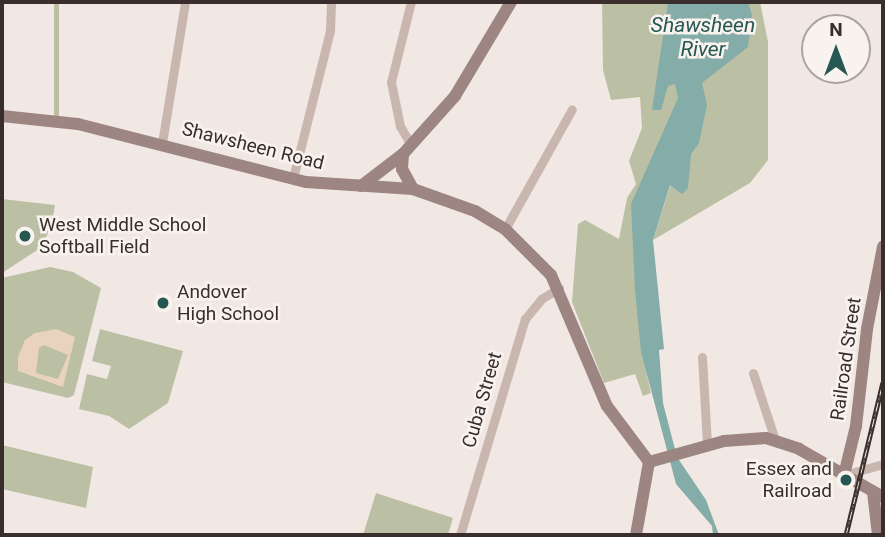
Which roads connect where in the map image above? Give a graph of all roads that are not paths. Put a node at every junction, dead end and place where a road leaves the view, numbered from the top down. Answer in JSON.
{"nodes":[{"id":1,"x":185,"y":2,"type":"edge"},
{"id":2,"x":331,"y":2,"type":"edge"},
{"id":3,"x":411,"y":2,"type":"edge"},
{"id":4,"x":511,"y":2,"type":"edge"},
{"id":5,"x":572,"y":109,"type":"dead end"},
{"id":6,"x":2,"y":116,"type":"edge"},
{"id":7,"x":162,"y":143,"type":"junction"},
{"id":8,"x":407,"y":149,"type":"junction"},
{"id":9,"x":293,"y":178,"type":"junction"},
{"id":10,"x":361,"y":186,"type":"junction"},
{"id":11,"x":413,"y":189,"type":"junction"},
{"id":12,"x":505,"y":229,"type":"junction"},
{"id":13,"x":883,"y":247,"type":"edge"},
{"id":14,"x":558,"y":288,"type":"junction"},
{"id":15,"x":702,"y":357,"type":"dead end"},
{"id":16,"x":753,"y":373,"type":"dead end"},
{"id":17,"x":775,"y":440,"type":"junction"},
{"id":18,"x":707,"y":445,"type":"junction"},
{"id":19,"x":655,"y":460,"type":"junction"},
{"id":20,"x":883,"y":464,"type":"edge"},
{"id":21,"x":844,"y":474,"type":"junction"},
{"id":22,"x":878,"y":495,"type":"edge"},
{"id":23,"x":880,"y":530,"type":"edge"},
{"id":24,"x":460,"y":535,"type":"edge"},
{"id":25,"x":636,"y":535,"type":"edge"}],
"edges":[{"from":1,"to":7,"type":"street"},
{"from":2,"to":9,"type":"street"},
{"from":3,"to":8,"type":"street"},
{"from":4,"to":8,"type":"main road"},
{"from":5,"to":12,"type":"street"},
{"from":6,"to":7,"type":"main road","name":"Shawsheen Road"},
{"from":7,"to":9,"type":"main road","name":"Shawsheen Road"},
{"from":8,"to":10,"type":"main road"},
{"from":8,"to":11,"type":"main road"},
{"from":9,"to":10,"type":"main road","name":"Shawsheen Road"},
{"from":10,"to":11,"type":"main road","name":"Shawsheen Road"},
{"from":11,"to":12,"type":"main road","name":"Shawsheen Road"},
{"from":12,"to":14,"type":"main road","name":"Shawsheen Road"},
{"from":13,"to":21,"type":"main road","name":"Railroad Street"},
{"from":14,"to":19,"type":"main road","name":"Shawsheen Road"},
{"from":14,"to":24,"type":"street","name":"Cuba Street"},
{"from":15,"to":18,"type":"street"},
{"from":16,"to":17,"type":"street"},
{"from":17,"to":18,"type":"main road"},
{"from":17,"to":21,"type":"main road"},
{"from":18,"to":19,"type":"main road"},
{"from":19,"to":25,"type":"main road"},
{"from":20,"to":21,"type":"street"},
{"from":21,"to":22,"type":"main road"},
{"from":22,"to":23,"type":"main road"}]}
